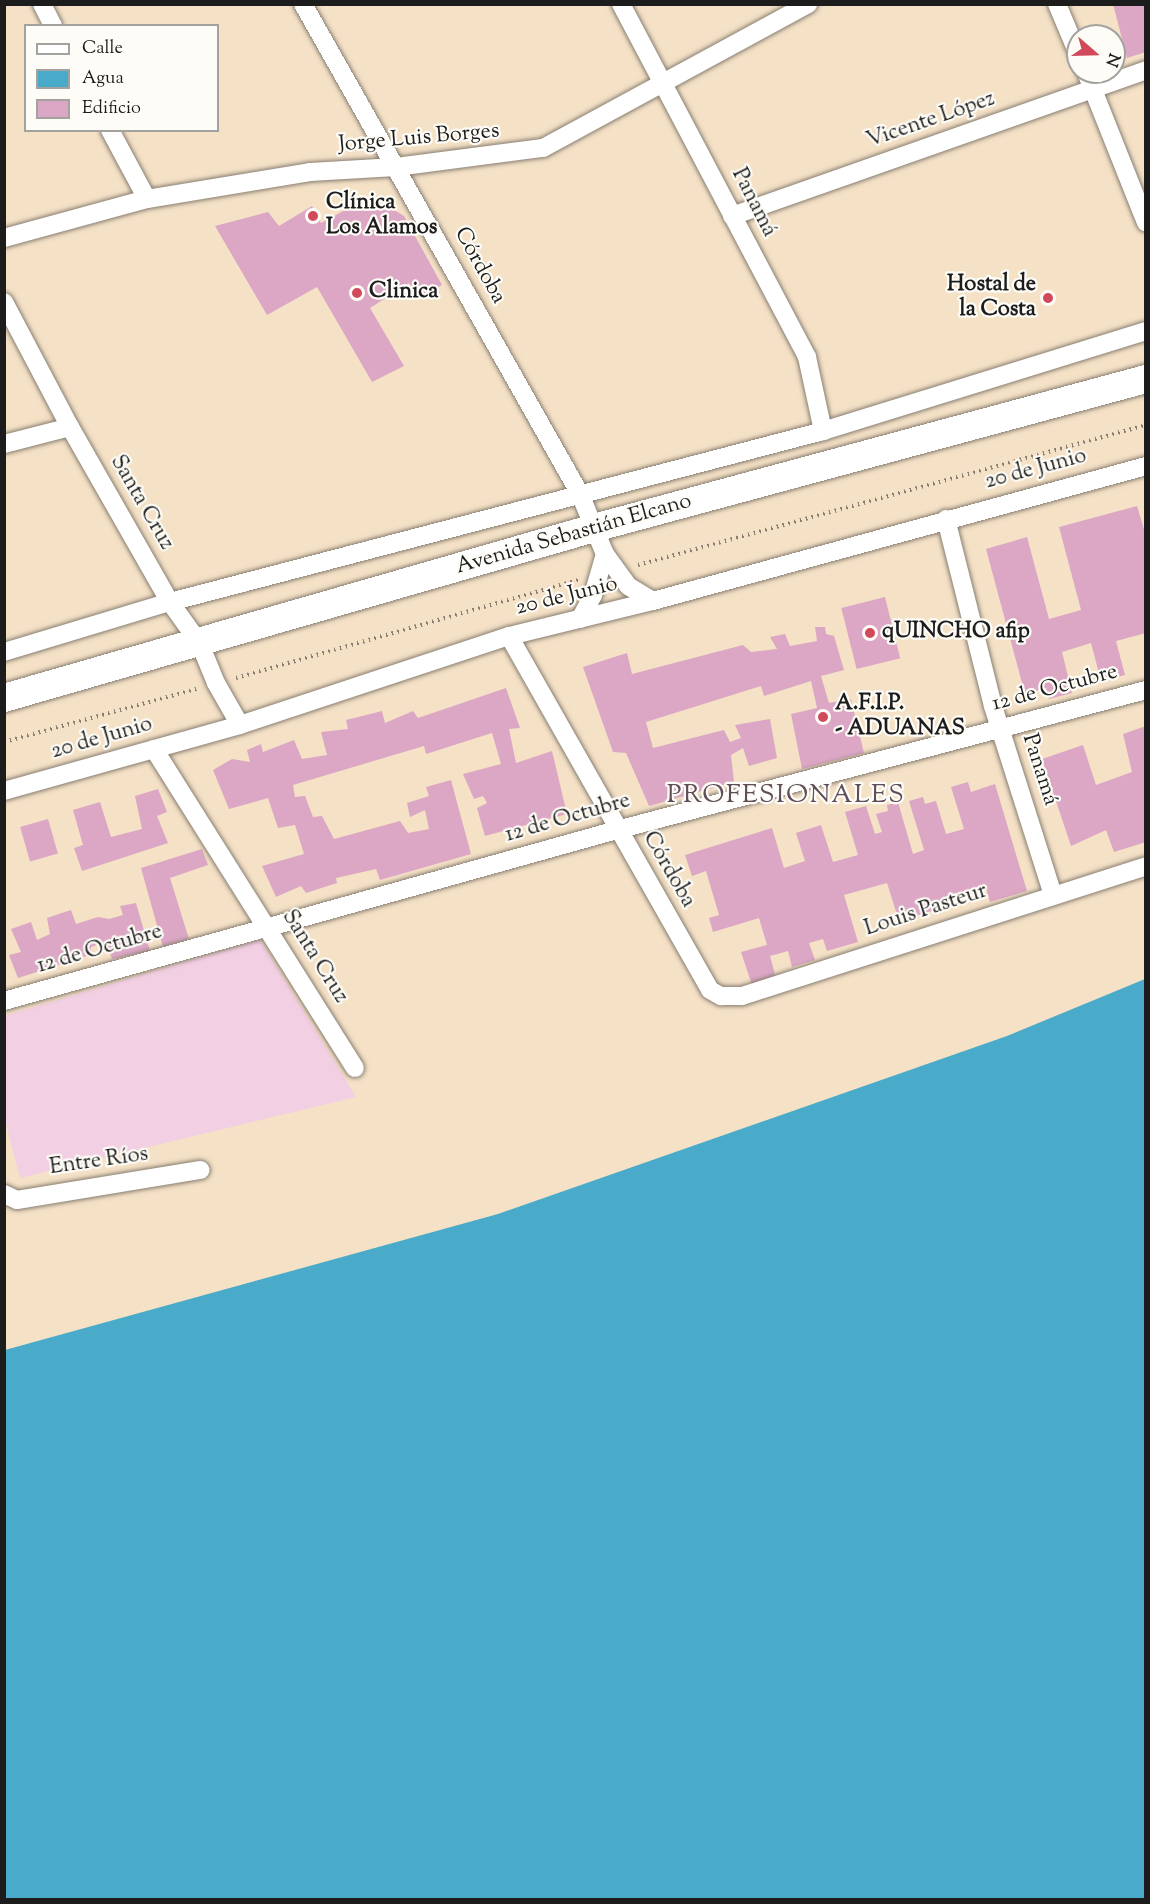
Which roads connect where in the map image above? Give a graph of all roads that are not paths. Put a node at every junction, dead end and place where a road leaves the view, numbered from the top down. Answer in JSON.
{"nodes":[{"id":1,"x":42,"y":4,"type":"edge"},
{"id":2,"x":303,"y":4,"type":"edge"},
{"id":3,"x":621,"y":4,"type":"edge"},
{"id":4,"x":808,"y":4,"type":"edge"},
{"id":5,"x":1057,"y":4,"type":"edge"},
{"id":6,"x":52,"y":24,"type":"edge"},
{"id":7,"x":1066,"y":25,"type":"edge"},
{"id":8,"x":1146,"y":70,"type":"edge"},
{"id":9,"x":665,"y":83,"type":"junction"},
{"id":10,"x":1091,"y":84,"type":"edge"},
{"id":11,"x":1093,"y":89,"type":"junction"},
{"id":12,"x":111,"y":132,"type":"edge"},
{"id":13,"x":396,"y":167,"type":"junction"},
{"id":14,"x":147,"y":199,"type":"junction"},
{"id":15,"x":732,"y":216,"type":"junction"},
{"id":16,"x":1146,"y":223,"type":"edge"},
{"id":17,"x":4,"y":238,"type":"edge"},
{"id":18,"x":4,"y":302,"type":"edge"},
{"id":19,"x":1146,"y":331,"type":"edge"},
{"id":20,"x":1146,"y":379,"type":"edge"},
{"id":21,"x":70,"y":427,"type":"junction"},
{"id":22,"x":823,"y":431,"type":"junction"},
{"id":23,"x":4,"y":444,"type":"edge"},
{"id":24,"x":1146,"y":466,"type":"edge"},
{"id":25,"x":580,"y":494,"type":"junction"},
{"id":26,"x":946,"y":519,"type":"junction"},
{"id":27,"x":594,"y":528,"type":"junction"},
{"id":28,"x":605,"y":554,"type":"junction"},
{"id":29,"x":653,"y":601,"type":"junction"},
{"id":30,"x":170,"y":602,"type":"junction"},
{"id":31,"x":580,"y":620,"type":"junction"},
{"id":32,"x":509,"y":636,"type":"junction"},
{"id":33,"x":200,"y":644,"type":"junction"},
{"id":34,"x":4,"y":652,"type":"edge"},
{"id":35,"x":1146,"y":690,"type":"edge"},
{"id":36,"x":4,"y":698,"type":"edge"},
{"id":37,"x":240,"y":725,"type":"junction"},
{"id":38,"x":1000,"y":728,"type":"junction"},
{"id":39,"x":154,"y":749,"type":"junction"},
{"id":40,"x":4,"y":791,"type":"edge"},
{"id":41,"x":617,"y":830,"type":"junction"},
{"id":42,"x":1146,"y":867,"type":"edge"},
{"id":43,"x":1053,"y":895,"type":"junction"},
{"id":44,"x":267,"y":928,"type":"junction"},
{"id":45,"x":721,"y":996,"type":"joint"},
{"id":46,"x":4,"y":1001,"type":"edge"},
{"id":47,"x":355,"y":1068,"type":"dead end"},
{"id":48,"x":201,"y":1170,"type":"dead end"},
{"id":49,"x":4,"y":1194,"type":"edge"}],
"edges":[{"from":1,"to":6,"type":"street"},
{"from":2,"to":13,"type":"street","name":"Córdoba"},
{"from":3,"to":9,"type":"street","name":"Panamá"},
{"from":4,"to":9,"type":"street","name":"Jorge Luis Borges"},
{"from":5,"to":7,"type":"street"},
{"from":8,"to":11,"type":"street","name":"Vicente López"},
{"from":9,"to":13,"type":"street","name":"Jorge Luis Borges"},
{"from":9,"to":15,"type":"street","name":"Panamá"},
{"from":10,"to":11,"type":"street"},
{"from":11,"to":15,"type":"street","name":"Vicente López"},
{"from":11,"to":16,"type":"street"},
{"from":12,"to":14,"type":"street"},
{"from":13,"to":14,"type":"street","name":"Jorge Luis Borges"},
{"from":13,"to":25,"type":"street","name":"Córdoba"},
{"from":14,"to":17,"type":"street","name":"Jorge Luis Borges"},
{"from":15,"to":22,"type":"street","name":"Panamá"},
{"from":18,"to":21,"type":"street","name":"Santa Cruz"},
{"from":19,"to":22,"type":"street"},
{"from":20,"to":27,"type":"main road","name":"Avenida Sebastián Elcano"},
{"from":21,"to":23,"type":"street"},
{"from":21,"to":30,"type":"street","name":"Santa Cruz"},
{"from":22,"to":25,"type":"street"},
{"from":24,"to":26,"type":"street","name":"20 de Junio"},
{"from":25,"to":27,"type":"street","name":"Córdoba"},
{"from":25,"to":30,"type":"street"},
{"from":26,"to":29,"type":"street","name":"20 de Junio"},
{"from":26,"to":38,"type":"street","name":"Panamá"},
{"from":27,"to":28,"type":"street","name":"Córdoba"},
{"from":27,"to":33,"type":"main road","name":"Avenida Sebastián Elcano"},
{"from":28,"to":29,"type":"street","name":"Córdoba"},
{"from":28,"to":31,"type":"street"},
{"from":29,"to":31,"type":"street","name":"20 de Junio"},
{"from":30,"to":33,"type":"street","name":"Santa Cruz"},
{"from":30,"to":34,"type":"street"},
{"from":31,"to":32,"type":"street","name":"20 de Junio"},
{"from":32,"to":37,"type":"street","name":"20 de Junio"},
{"from":32,"to":41,"type":"street","name":"Córdoba"},
{"from":33,"to":36,"type":"main road","name":"Avenida Sebastián Elcano"},
{"from":33,"to":37,"type":"street","name":"Santa Cruz"},
{"from":35,"to":38,"type":"street","name":"12 de Octubre"},
{"from":37,"to":39,"type":"street","name":"20 de Junio"},
{"from":38,"to":41,"type":"street","name":"12 de Octubre"},
{"from":38,"to":43,"type":"street","name":"Panamá"},
{"from":39,"to":40,"type":"street","name":"20 de Junio"},
{"from":39,"to":44,"type":"street","name":"Santa Cruz"},
{"from":41,"to":44,"type":"street","name":"12 de Octubre"},
{"from":41,"to":45,"type":"street","name":"Córdoba"},
{"from":42,"to":43,"type":"street","name":"Louis Pasteur"},
{"from":43,"to":45,"type":"street","name":"Louis Pasteur"},
{"from":44,"to":46,"type":"street","name":"12 de Octubre"},
{"from":44,"to":47,"type":"street","name":"Santa Cruz"},
{"from":48,"to":49,"type":"street","name":"Entre Ríos"}]}
